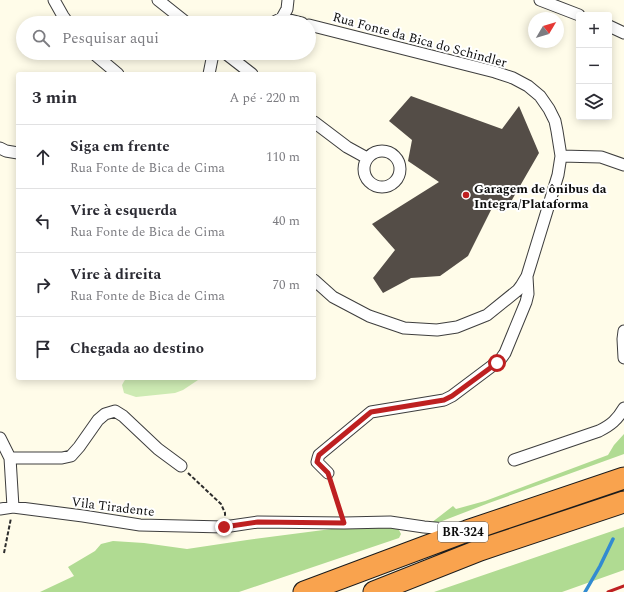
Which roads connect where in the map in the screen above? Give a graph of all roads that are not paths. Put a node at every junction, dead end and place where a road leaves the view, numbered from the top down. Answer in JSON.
{"nodes":[{"id":1,"x":54,"y":0,"type":"edge"},
{"id":2,"x":158,"y":0,"type":"edge"},
{"id":3,"x":288,"y":0,"type":"edge"},
{"id":4,"x":540,"y":0,"type":"edge"},
{"id":5,"x":576,"y":14,"type":"edge"},
{"id":6,"x":63,"y":16,"type":"edge"},
{"id":7,"x":178,"y":16,"type":"edge"},
{"id":8,"x":283,"y":16,"type":"edge"},
{"id":9,"x":316,"y":27,"type":"edge"},
{"id":10,"x":612,"y":27,"type":"edge"},
{"id":11,"x":624,"y":33,"type":"edge"},
{"id":12,"x":101,"y":60,"type":"edge"},
{"id":13,"x":212,"y":60,"type":"edge"},
{"id":14,"x":234,"y":60,"type":"edge"},
{"id":15,"x":116,"y":72,"type":"edge"},
{"id":16,"x":209,"y":72,"type":"edge"},
{"id":17,"x":249,"y":72,"type":"edge"},
{"id":18,"x":316,"y":124,"type":"edge"},
{"id":19,"x":0,"y":148,"type":"edge"},
{"id":20,"x":16,"y":154,"type":"edge"},
{"id":21,"x":561,"y":156,"type":"junction"},
{"id":22,"x":367,"y":158,"type":"dead end"},
{"id":23,"x":624,"y":165,"type":"edge"},
{"id":24,"x":526,"y":276,"type":"junction"},
{"id":25,"x":316,"y":282,"type":"edge"},
{"id":26,"x":624,"y":331,"type":"edge"},
{"id":27,"x":624,"y":358,"type":"edge"},
{"id":28,"x":624,"y":408,"type":"edge"},
{"id":29,"x":0,"y":438,"type":"edge"},
{"id":30,"x":10,"y":458,"type":"junction"},
{"id":31,"x":514,"y":460,"type":"dead end"},
{"id":32,"x":181,"y":466,"type":"road end"},
{"id":33,"x":328,"y":473,"type":"road end"},
{"id":34,"x":624,"y":478,"type":"edge"},
{"id":35,"x":624,"y":502,"type":"edge"},
{"id":36,"x":13,"y":507,"type":"junction"},
{"id":37,"x":0,"y":508,"type":"edge"},
{"id":38,"x":467,"y":531,"type":"junction"},
{"id":39,"x":304,"y":592,"type":"edge"},
{"id":40,"x":374,"y":592,"type":"edge"}],
"edges":[{"from":1,"to":6,"type":"street"},
{"from":2,"to":7,"type":"street"},
{"from":3,"to":8,"type":"street"},
{"from":4,"to":5,"type":"street"},
{"from":9,"to":21,"type":"street","name":"Rua Fonte da Bica do Schindler"},
{"from":10,"to":11,"type":"street"},
{"from":12,"to":15,"type":"street"},
{"from":13,"to":16,"type":"street"},
{"from":14,"to":17,"type":"street"},
{"from":18,"to":22,"type":"street"},
{"from":19,"to":20,"type":"street"},
{"from":21,"to":23,"type":"street"},
{"from":21,"to":24,"type":"street","name":"Rua Fonte da Bica do Schindler"},
{"from":24,"to":25,"type":"street","name":"Rua Fonte da Bica do Schindler"},
{"from":24,"to":33,"type":"street"},
{"from":26,"to":27,"type":"street"},
{"from":28,"to":31,"type":"street"},
{"from":29,"to":30,"type":"street"},
{"from":30,"to":32,"type":"street"},
{"from":30,"to":36,"type":"street"},
{"from":34,"to":38,"type":"highway","number":"BR-324"},
{"from":35,"to":40,"type":"highway","number":"BR-324"},
{"from":36,"to":37,"type":"street","name":"Vila Tiradente"},
{"from":36,"to":38,"type":"street","name":"Vila Tiradente"},
{"from":38,"to":39,"type":"highway","number":"BR-324"}]}
